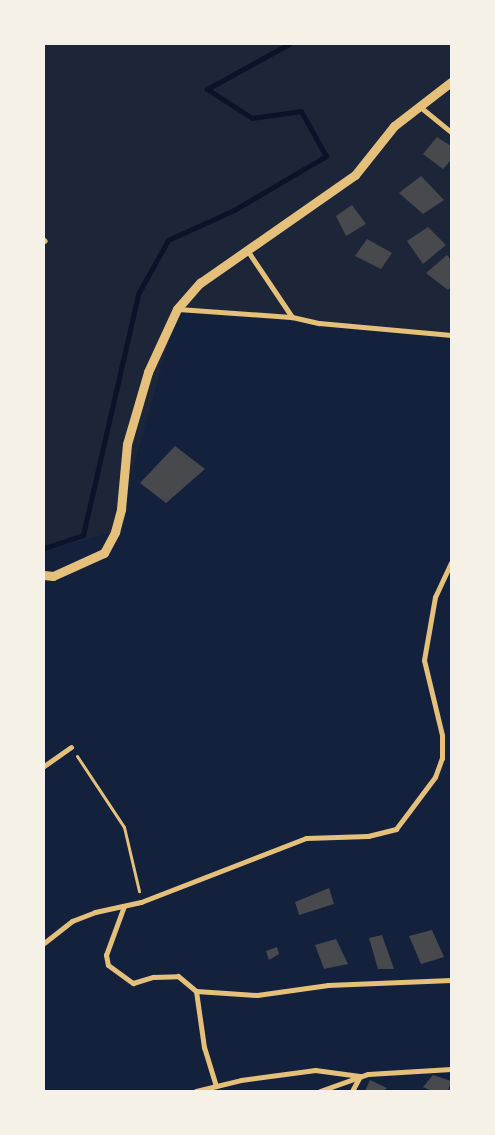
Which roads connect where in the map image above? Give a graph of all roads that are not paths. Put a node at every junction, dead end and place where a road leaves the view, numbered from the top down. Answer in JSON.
{"nodes":[{"id":1,"x":451,"y":82,"type":"edge"},
{"id":2,"x":419,"y":106,"type":"junction"},
{"id":3,"x":451,"y":132,"type":"edge"},
{"id":4,"x":247,"y":250,"type":"junction"},
{"id":5,"x":178,"y":309,"type":"junction"},
{"id":6,"x":292,"y":317,"type":"junction"},
{"id":7,"x":451,"y":336,"type":"edge"},
{"id":8,"x":451,"y":563,"type":"edge"},
{"id":9,"x":44,"y":576,"type":"edge"},
{"id":10,"x":71,"y":747,"type":"road end"},
{"id":11,"x":44,"y":766,"type":"edge"},
{"id":12,"x":124,"y":906,"type":"junction"},
{"id":13,"x":44,"y":943,"type":"edge"},
{"id":14,"x":451,"y":980,"type":"edge"},
{"id":15,"x":196,"y":991,"type":"junction"},
{"id":16,"x":451,"y":1069,"type":"edge"},
{"id":17,"x":360,"y":1076,"type":"junction"},
{"id":18,"x":216,"y":1086,"type":"junction"},
{"id":19,"x":196,"y":1091,"type":"edge"},
{"id":20,"x":320,"y":1091,"type":"edge"},
{"id":21,"x":352,"y":1091,"type":"edge"}],
"edges":[{"from":1,"to":2,"type":"street"},
{"from":2,"to":3,"type":"street"},
{"from":2,"to":4,"type":"street"},
{"from":4,"to":5,"type":"street"},
{"from":4,"to":6,"type":"street"},
{"from":5,"to":6,"type":"street"},
{"from":5,"to":9,"type":"street"},
{"from":6,"to":7,"type":"street"},
{"from":8,"to":12,"type":"street"},
{"from":10,"to":11,"type":"street"},
{"from":12,"to":13,"type":"street"},
{"from":12,"to":15,"type":"street"},
{"from":14,"to":15,"type":"street"},
{"from":15,"to":18,"type":"street"},
{"from":16,"to":17,"type":"street"},
{"from":17,"to":18,"type":"street"},
{"from":17,"to":20,"type":"street"},
{"from":17,"to":21,"type":"street"},
{"from":18,"to":19,"type":"street"}]}
